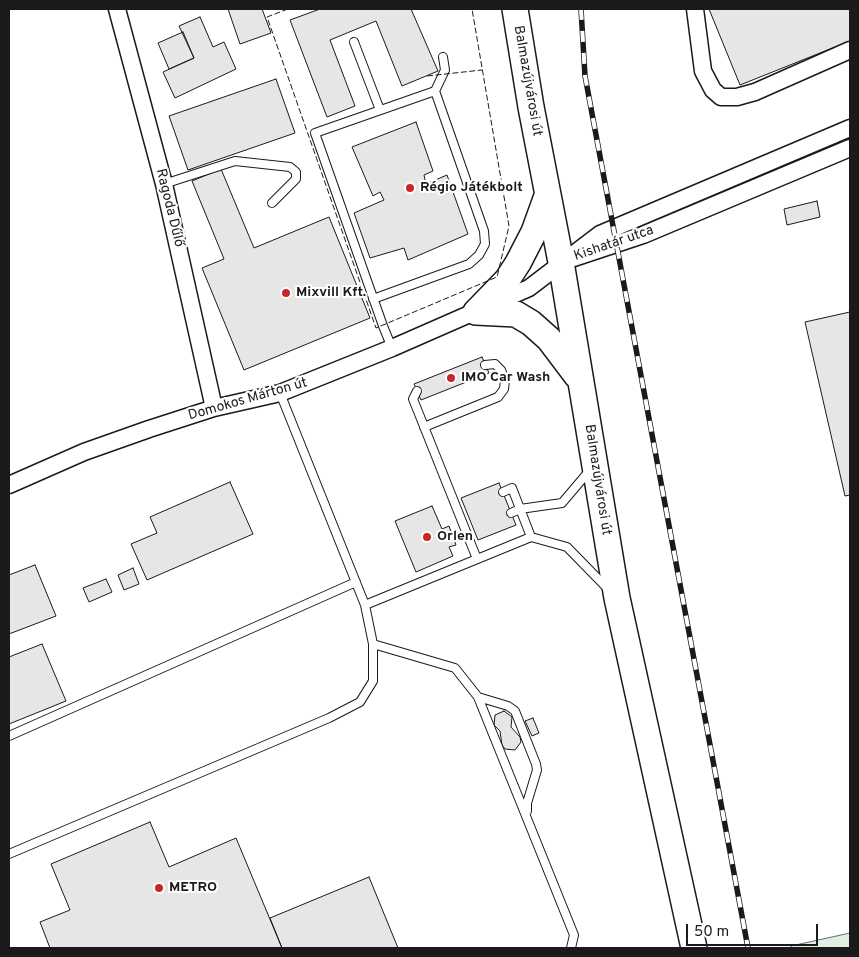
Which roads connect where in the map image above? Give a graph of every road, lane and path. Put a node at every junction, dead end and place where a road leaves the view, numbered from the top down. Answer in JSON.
{"nodes":[{"id":1,"x":117,"y":9,"type":"edge"},
{"id":2,"x":515,"y":9,"type":"edge"},
{"id":3,"x":695,"y":9,"type":"edge"},
{"id":4,"x":354,"y":42,"type":"dead end"},
{"id":5,"x":850,"y":50,"type":"edge"},
{"id":6,"x":443,"y":57,"type":"dead end"},
{"id":7,"x":435,"y":91,"type":"junction"},
{"id":8,"x":380,"y":110,"type":"junction"},
{"id":9,"x":850,"y":128,"type":"edge"},
{"id":10,"x":850,"y":148,"type":"edge"},
{"id":11,"x":850,"y":156,"type":"edge"},
{"id":12,"x":830,"y":157,"type":"junction"},
{"id":13,"x":164,"y":184,"type":"junction"},
{"id":14,"x":547,"y":196,"type":"junction"},
{"id":15,"x":272,"y":203,"type":"dead end"},
{"id":16,"x":561,"y":262,"type":"junction"},
{"id":17,"x":373,"y":299,"type":"junction"},
{"id":18,"x":476,"y":312,"type":"junction"},
{"id":19,"x":392,"y":348,"type":"junction"},
{"id":20,"x":485,"y":364,"type":"dead end"},
{"id":21,"x":581,"y":383,"type":"junction"},
{"id":22,"x":417,"y":392,"type":"dead end"},
{"id":23,"x":280,"y":394,"type":"junction"},
{"id":24,"x":214,"y":408,"type":"junction"},
{"id":25,"x":424,"y":427,"type":"junction"},
{"id":26,"x":594,"y":465,"type":"junction"},
{"id":27,"x":9,"y":485,"type":"edge"},
{"id":28,"x":502,"y":492,"type":"dead end"},
{"id":29,"x":520,"y":509,"type":"junction"},
{"id":30,"x":511,"y":513,"type":"dead end"},
{"id":31,"x":531,"y":537,"type":"junction"},
{"id":32,"x":477,"y":559,"type":"junction"},
{"id":33,"x":356,"y":582,"type":"junction"},
{"id":34,"x":617,"y":598,"type":"junction"},
{"id":35,"x":365,"y":605,"type":"junction"},
{"id":36,"x":373,"y":644,"type":"junction"},
{"id":37,"x":478,"y":697,"type":"junction"},
{"id":38,"x":9,"y":736,"type":"edge"},
{"id":39,"x":528,"y":820,"type":"junction"},
{"id":40,"x":9,"y":854,"type":"edge"},
{"id":41,"x":571,"y":948,"type":"edge"},
{"id":42,"x":694,"y":948,"type":"edge"}],
"edges":[{"from":1,"to":13,"type":"street","name":"Ragoda Dűlő"},
{"from":2,"to":14,"type":"main road","name":"Balmazújvárosi út"},
{"from":3,"to":5,"type":"street"},
{"from":4,"to":8,"type":"lane"},
{"from":6,"to":7,"type":"lane"},
{"from":7,"to":8,"type":"lane"},
{"from":7,"to":17,"type":"lane"},
{"from":8,"to":17,"type":"lane"},
{"from":9,"to":16,"type":"street","name":"Kishatár utca"},
{"from":10,"to":12,"type":"street","name":"Kishatár utca"},
{"from":11,"to":12,"type":"street"},
{"from":12,"to":16,"type":"street","name":"Kishatár utca"},
{"from":13,"to":15,"type":"lane"},
{"from":13,"to":24,"type":"street","name":"Ragoda Dűlő"},
{"from":14,"to":16,"type":"main road","name":"Balmazújvárosi út"},
{"from":14,"to":18,"type":"main road"},
{"from":16,"to":18,"type":"street","name":"Domokos Márton út"},
{"from":16,"to":21,"type":"main road","name":"Balmazújvárosi út"},
{"from":17,"to":19,"type":"lane"},
{"from":18,"to":19,"type":"street","name":"Domokos Márton út"},
{"from":18,"to":21,"type":"main road"},
{"from":19,"to":23,"type":"street","name":"Domokos Márton út"},
{"from":20,"to":25,"type":"lane"},
{"from":21,"to":26,"type":"main road","name":"Balmazújvárosi út"},
{"from":22,"to":25,"type":"lane"},
{"from":23,"to":24,"type":"street","name":"Domokos Márton út"},
{"from":23,"to":33,"type":"lane"},
{"from":24,"to":27,"type":"street","name":"Domokos Márton út"},
{"from":25,"to":32,"type":"lane"},
{"from":26,"to":29,"type":"lane"},
{"from":26,"to":34,"type":"main road","name":"Balmazújvárosi út"},
{"from":28,"to":29,"type":"lane"},
{"from":29,"to":30,"type":"lane"},
{"from":29,"to":31,"type":"lane"},
{"from":31,"to":32,"type":"lane"},
{"from":31,"to":34,"type":"lane"},
{"from":32,"to":35,"type":"lane"},
{"from":33,"to":35,"type":"lane"},
{"from":33,"to":38,"type":"lane"},
{"from":34,"to":42,"type":"main road","name":"Balmazújvárosi út"},
{"from":35,"to":36,"type":"lane"},
{"from":36,"to":37,"type":"lane"},
{"from":36,"to":40,"type":"lane"},
{"from":37,"to":39,"type":"lane"},
{"from":37,"to":39,"type":"lane"},
{"from":39,"to":41,"type":"lane"}]}
